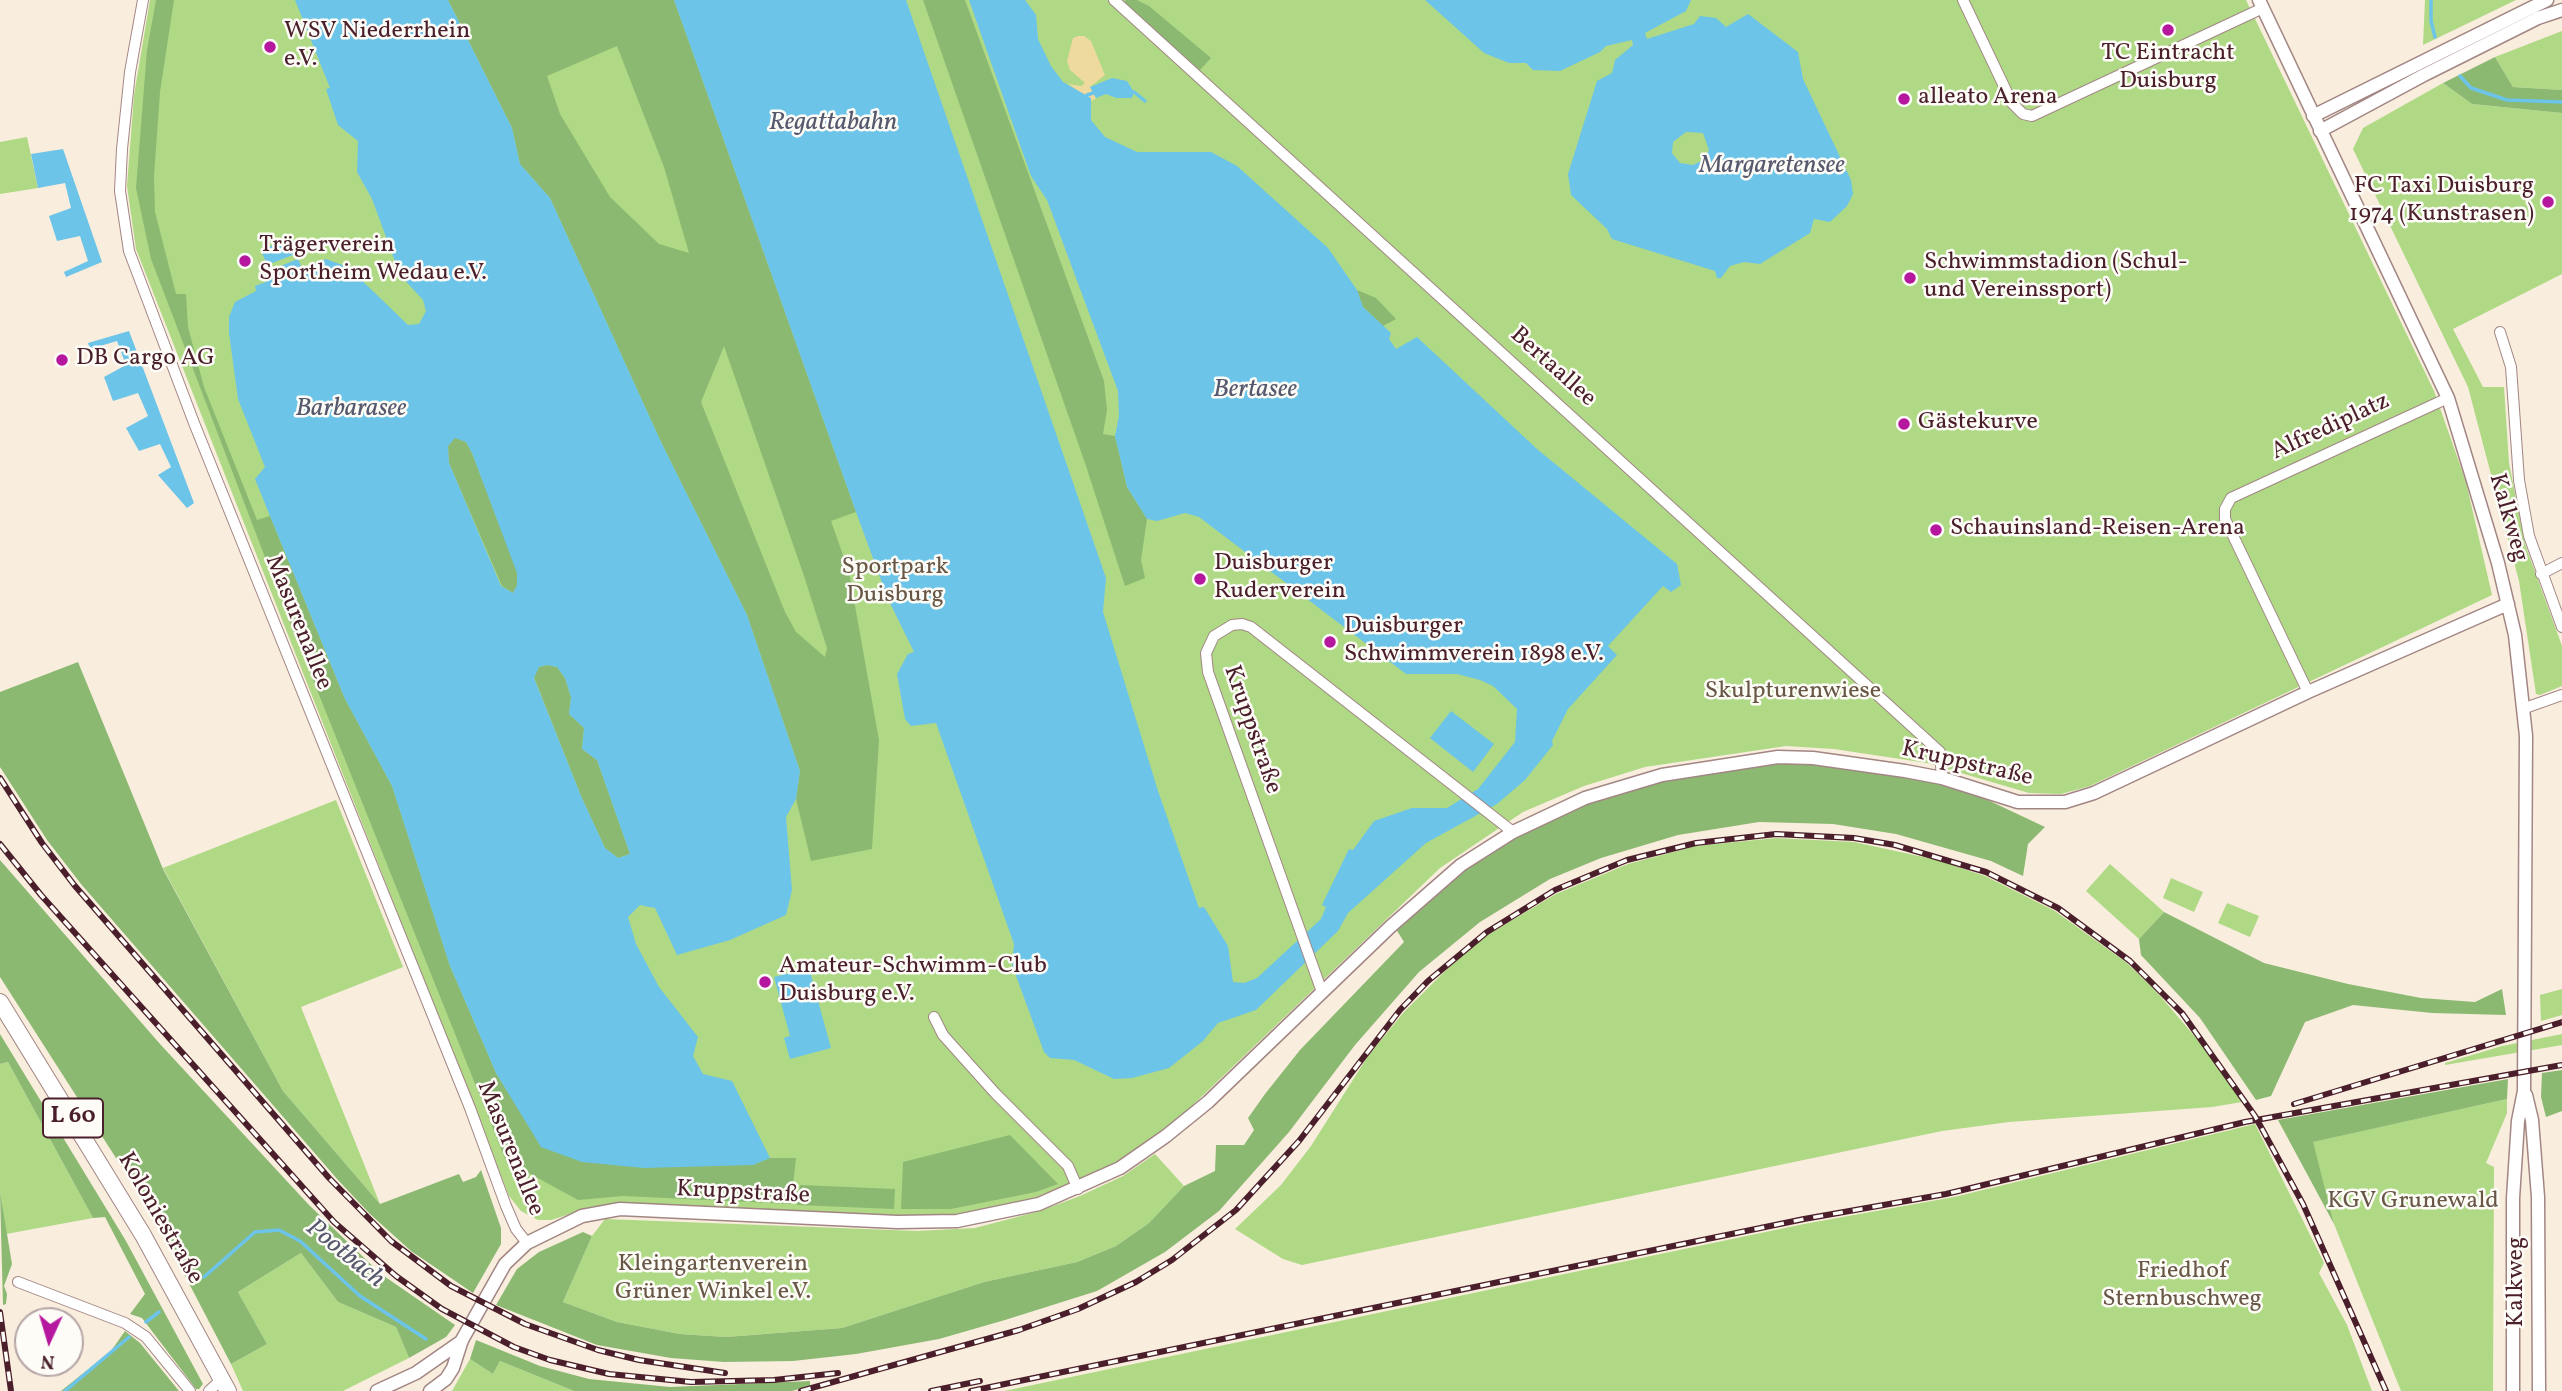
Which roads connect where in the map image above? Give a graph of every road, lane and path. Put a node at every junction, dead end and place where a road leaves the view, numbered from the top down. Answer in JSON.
{"nodes":[{"id":1,"x":143,"y":0,"type":"edge"},
{"id":2,"x":1114,"y":0,"type":"edge"},
{"id":3,"x":1963,"y":0,"type":"edge"},
{"id":4,"x":2547,"y":0,"type":"edge"},
{"id":5,"x":2261,"y":4,"type":"edge"},
{"id":6,"x":2562,"y":10,"type":"edge"},
{"id":7,"x":2313,"y":116,"type":"junction"},
{"id":8,"x":2320,"y":131,"type":"junction"},
{"id":9,"x":2500,"y":332,"type":"dead end"},
{"id":10,"x":2448,"y":398,"type":"junction"},
{"id":11,"x":2562,"y":563,"type":"edge"},
{"id":12,"x":2541,"y":574,"type":"junction"},
{"id":13,"x":2508,"y":604,"type":"junction"},
{"id":14,"x":2562,"y":627,"type":"edge"},
{"id":15,"x":2308,"y":692,"type":"junction"},
{"id":16,"x":2562,"y":695,"type":"edge"},
{"id":17,"x":2525,"y":708,"type":"junction"},
{"id":18,"x":1942,"y":778,"type":"junction"},
{"id":19,"x":1513,"y":832,"type":"junction"},
{"id":20,"x":1322,"y":992,"type":"junction"},
{"id":21,"x":0,"y":1002,"type":"edge"},
{"id":22,"x":934,"y":1017,"type":"dead end"},
{"id":23,"x":2525,"y":1091,"type":"junction"},
{"id":24,"x":1078,"y":1189,"type":"junction"},
{"id":25,"x":527,"y":1243,"type":"junction"},
{"id":26,"x":18,"y":1282,"type":"dead end"},
{"id":27,"x":462,"y":1340,"type":"junction"},
{"id":28,"x":225,"y":1385,"type":"edge"},
{"id":29,"x":190,"y":1391,"type":"edge"},
{"id":30,"x":209,"y":1391,"type":"edge"},
{"id":31,"x":377,"y":1391,"type":"edge"},
{"id":32,"x":430,"y":1391,"type":"edge"},
{"id":33,"x":2513,"y":1391,"type":"edge"},
{"id":34,"x":2539,"y":1391,"type":"edge"}],
"edges":[{"from":1,"to":25,"type":"street","name":"Masurenallee"},
{"from":2,"to":18,"type":"street","name":"Bertaallee"},
{"from":3,"to":5,"type":"street"},
{"from":4,"to":7,"type":"street"},
{"from":5,"to":7,"type":"street","name":"Kalkweg"},
{"from":6,"to":8,"type":"street"},
{"from":7,"to":8,"type":"street","name":"Kalkweg"},
{"from":8,"to":10,"type":"street","name":"Kalkweg"},
{"from":9,"to":12,"type":"street","name":"Kalkweg"},
{"from":10,"to":13,"type":"street","name":"Kalkweg"},
{"from":10,"to":15,"type":"street","name":"Alfrediplatz"},
{"from":11,"to":12,"type":"street"},
{"from":12,"to":14,"type":"street","name":"Kalkweg"},
{"from":13,"to":15,"type":"street","name":"Kruppstraße"},
{"from":13,"to":17,"type":"street","name":"Kalkweg"},
{"from":15,"to":18,"type":"street","name":"Kruppstraße"},
{"from":16,"to":17,"type":"street"},
{"from":17,"to":23,"type":"street","name":"Kalkweg"},
{"from":18,"to":19,"type":"street","name":"Kruppstraße"},
{"from":19,"to":20,"type":"street","name":"Kruppstraße"},
{"from":19,"to":20,"type":"street","name":"Kruppstraße"},
{"from":20,"to":24,"type":"street","name":"Kruppstraße"},
{"from":21,"to":28,"type":"main road","name":"Koloniestraße","number":"L 60"},
{"from":22,"to":24,"type":"street"},
{"from":23,"to":33,"type":"street","name":"Kalkweg"},
{"from":23,"to":34,"type":"street","name":"Kalkweg"},
{"from":24,"to":25,"type":"street","name":"Kruppstraße"},
{"from":25,"to":27,"type":"street","name":"Kruppstraße"},
{"from":26,"to":29,"type":"street"},
{"from":27,"to":31,"type":"street","name":"Kruppstraße"},
{"from":27,"to":32,"type":"street","name":"Kruppstraße"},
{"from":28,"to":30,"type":"street"}]}
